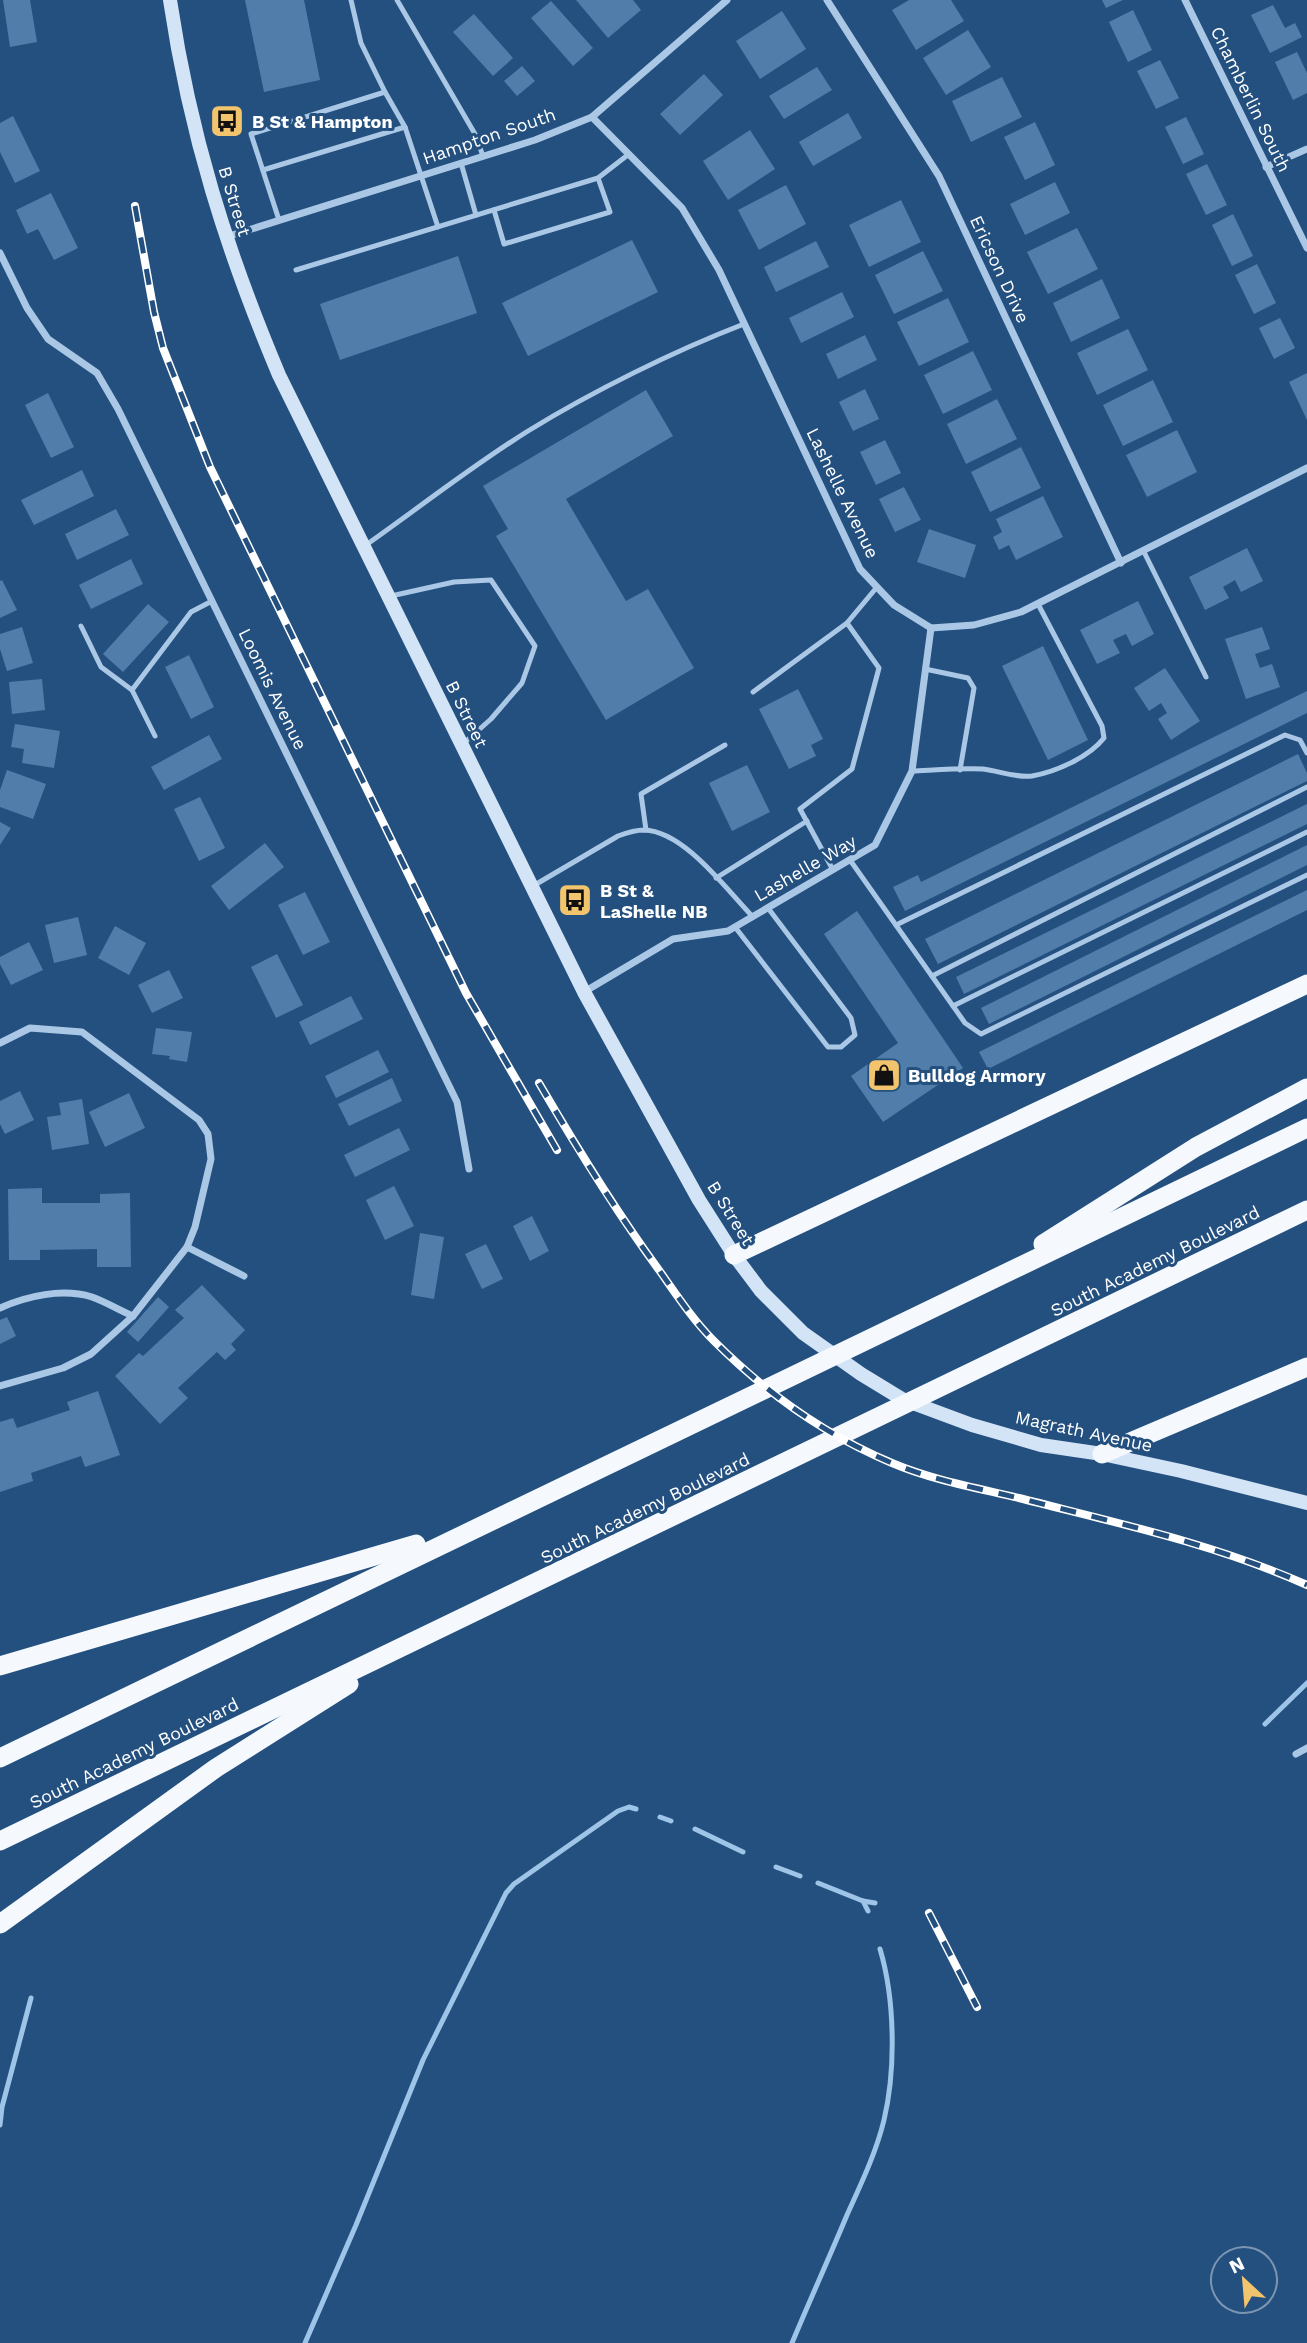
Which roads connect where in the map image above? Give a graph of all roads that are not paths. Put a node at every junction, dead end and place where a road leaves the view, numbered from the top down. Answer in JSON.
{"nodes":[{"id":1,"x":170,"y":0,"type":"edge"},
{"id":2,"x":351,"y":0,"type":"edge"},
{"id":3,"x":397,"y":0,"type":"edge"},
{"id":4,"x":727,"y":0,"type":"edge"},
{"id":5,"x":827,"y":0,"type":"edge"},
{"id":6,"x":1185,"y":0,"type":"edge"},
{"id":7,"x":385,"y":92,"type":"junction"},
{"id":8,"x":592,"y":117,"type":"junction"},
{"id":9,"x":405,"y":127,"type":"junction"},
{"id":10,"x":1307,"y":149,"type":"edge"},
{"id":11,"x":629,"y":154,"type":"junction"},
{"id":12,"x":483,"y":156,"type":"junction"},
{"id":13,"x":461,"y":163,"type":"junction"},
{"id":14,"x":1266,"y":167,"type":"junction"},
{"id":15,"x":263,"y":170,"type":"junction"},
{"id":16,"x":421,"y":176,"type":"junction"},
{"id":17,"x":598,"y":178,"type":"junction"},
{"id":18,"x":494,"y":210,"type":"junction"},
{"id":19,"x":476,"y":215,"type":"junction"},
{"id":20,"x":279,"y":220,"type":"junction"},
{"id":21,"x":438,"y":227,"type":"junction"},
{"id":22,"x":225,"y":237,"type":"junction"},
{"id":23,"x":1307,"y":248,"type":"edge"},
{"id":24,"x":0,"y":253,"type":"edge"},
{"id":25,"x":296,"y":270,"type":"dead end"},
{"id":26,"x":744,"y":324,"type":"junction"},
{"id":27,"x":1307,"y":468,"type":"edge"},
{"id":28,"x":363,"y":547,"type":"junction"},
{"id":29,"x":1144,"y":552,"type":"junction"},
{"id":30,"x":1121,"y":563,"type":"junction"},
{"id":31,"x":877,"y":587,"type":"junction"},
{"id":32,"x":387,"y":597,"type":"junction"},
{"id":33,"x":212,"y":601,"type":"junction"},
{"id":34,"x":1038,"y":604,"type":"junction"},
{"id":35,"x":847,"y":623,"type":"junction"},
{"id":36,"x":82,"y":626,"type":"dead end"},
{"id":37,"x":930,"y":628,"type":"junction"},
{"id":38,"x":925,"y":669,"type":"junction"},
{"id":39,"x":1206,"y":677,"type":"dead end"},
{"id":40,"x":132,"y":690,"type":"junction"},
{"id":41,"x":753,"y":692,"type":"dead end"},
{"id":42,"x":155,"y":736,"type":"dead end"},
{"id":43,"x":725,"y":745,"type":"dead end"},
{"id":44,"x":461,"y":746,"type":"junction"},
{"id":45,"x":1307,"y":752,"type":"edge"},
{"id":46,"x":960,"y":770,"type":"junction"},
{"id":47,"x":912,"y":771,"type":"junction"},
{"id":48,"x":1307,"y":787,"type":"edge"},
{"id":49,"x":807,"y":821,"type":"junction"},
{"id":50,"x":646,"y":830,"type":"junction"},
{"id":51,"x":1307,"y":832,"type":"edge"},
{"id":52,"x":850,"y":860,"type":"junction"},
{"id":53,"x":833,"y":870,"type":"junction"},
{"id":54,"x":1307,"y":875,"type":"edge"},
{"id":55,"x":716,"y":878,"type":"junction"},
{"id":56,"x":531,"y":888,"type":"junction"},
{"id":57,"x":768,"y":908,"type":"junction"},
{"id":58,"x":752,"y":917,"type":"junction"},
{"id":59,"x":896,"y":925,"type":"junction"},
{"id":60,"x":735,"y":927,"type":"junction"},
{"id":61,"x":932,"y":976,"type":"junction"},
{"id":62,"x":1307,"y":984,"type":"edge"},
{"id":63,"x":584,"y":992,"type":"junction"},
{"id":64,"x":953,"y":1006,"type":"junction"},
{"id":65,"x":0,"y":1043,"type":"edge"},
{"id":66,"x":1307,"y":1088,"type":"edge"},
{"id":67,"x":1307,"y":1128,"type":"edge"},
{"id":68,"x":469,"y":1169,"type":"dead end"},
{"id":69,"x":1307,"y":1210,"type":"edge"},
{"id":70,"x":187,"y":1247,"type":"junction"},
{"id":71,"x":734,"y":1255,"type":"junction"},
{"id":72,"x":244,"y":1276,"type":"dead end"},
{"id":73,"x":965,"y":1293,"type":"junction"},
{"id":74,"x":0,"y":1308,"type":"edge"},
{"id":75,"x":133,"y":1316,"type":"junction"},
{"id":76,"x":1307,"y":1367,"type":"edge"},
{"id":77,"x":861,"y":1374,"type":"joint"},
{"id":78,"x":0,"y":1386,"type":"edge"},
{"id":79,"x":1102,"y":1454,"type":"junction"},
{"id":80,"x":1307,"y":1503,"type":"edge"},
{"id":81,"x":480,"y":1524,"type":"junction"},
{"id":82,"x":427,"y":1635,"type":"junction"},
{"id":83,"x":0,"y":1665,"type":"edge"},
{"id":84,"x":1307,"y":1748,"type":"edge"},
{"id":85,"x":1296,"y":1754,"type":"dead end"},
{"id":86,"x":0,"y":1758,"type":"edge"},
{"id":87,"x":0,"y":1841,"type":"edge"},
{"id":88,"x":0,"y":1924,"type":"edge"}],
"edges":[{"from":1,"to":22,"type":"main road","name":"B Street"},
{"from":2,"to":7,"type":"lane"},
{"from":3,"to":12,"type":"lane"},
{"from":4,"to":8,"type":"street","name":"Hampton South"},
{"from":5,"to":30,"type":"street","name":"Ericson Drive"},
{"from":6,"to":14,"type":"street","name":"Chamberlin South"},
{"from":7,"to":9,"type":"lane"},
{"from":7,"to":15,"type":"lane"},
{"from":8,"to":11,"type":"street","name":"Lashelle Avenue"},
{"from":8,"to":12,"type":"street","name":"Hampton South"},
{"from":9,"to":15,"type":"lane"},
{"from":9,"to":16,"type":"lane"},
{"from":10,"to":14,"type":"street"},
{"from":11,"to":17,"type":"lane"},
{"from":11,"to":26,"type":"street","name":"Lashelle Avenue"},
{"from":12,"to":13,"type":"street","name":"Hampton South"},
{"from":13,"to":16,"type":"street","name":"Hampton South"},
{"from":13,"to":19,"type":"lane"},
{"from":14,"to":23,"type":"street","name":"Chamberlin South"},
{"from":15,"to":20,"type":"lane"},
{"from":16,"to":20,"type":"street","name":"Hampton South"},
{"from":16,"to":21,"type":"lane"},
{"from":17,"to":18,"type":"lane"},
{"from":17,"to":18,"type":"lane"},
{"from":18,"to":19,"type":"lane"},
{"from":19,"to":21,"type":"lane"},
{"from":20,"to":22,"type":"street","name":"Hampton South"},
{"from":21,"to":25,"type":"lane"},
{"from":22,"to":28,"type":"main road","name":"B Street"},
{"from":24,"to":33,"type":"street","name":"Loomis Avenue"},
{"from":26,"to":28,"type":"lane"},
{"from":26,"to":31,"type":"street","name":"Lashelle Avenue"},
{"from":27,"to":29,"type":"street"},
{"from":28,"to":32,"type":"main road","name":"B Street"},
{"from":29,"to":30,"type":"street"},
{"from":29,"to":39,"type":"lane"},
{"from":30,"to":34,"type":"street"},
{"from":31,"to":35,"type":"lane"},
{"from":31,"to":37,"type":"street","name":"Lashelle Avenue"},
{"from":32,"to":44,"type":"main road","name":"B Street"},
{"from":32,"to":44,"type":"lane"},
{"from":33,"to":40,"type":"lane"},
{"from":33,"to":68,"type":"street","name":"Loomis Avenue"},
{"from":34,"to":37,"type":"street"},
{"from":34,"to":46,"type":"lane"},
{"from":35,"to":41,"type":"lane"},
{"from":35,"to":49,"type":"lane"},
{"from":36,"to":40,"type":"lane"},
{"from":37,"to":38,"type":"street","name":"Lashelle Way"},
{"from":38,"to":46,"type":"lane"},
{"from":38,"to":47,"type":"street","name":"Lashelle Way"},
{"from":40,"to":42,"type":"lane"},
{"from":43,"to":50,"type":"lane"},
{"from":44,"to":56,"type":"main road","name":"B Street"},
{"from":45,"to":59,"type":"lane"},
{"from":46,"to":47,"type":"lane"},
{"from":47,"to":52,"type":"street","name":"Lashelle Way"},
{"from":48,"to":61,"type":"lane"},
{"from":49,"to":53,"type":"lane"},
{"from":49,"to":55,"type":"lane"},
{"from":50,"to":55,"type":"lane"},
{"from":50,"to":56,"type":"lane"},
{"from":51,"to":64,"type":"lane"},
{"from":52,"to":53,"type":"street","name":"Lashelle Way"},
{"from":52,"to":59,"type":"lane"},
{"from":53,"to":57,"type":"street","name":"Lashelle Way"},
{"from":54,"to":64,"type":"lane"},
{"from":55,"to":58,"type":"lane"},
{"from":56,"to":63,"type":"main road","name":"B Street"},
{"from":57,"to":58,"type":"street","name":"Lashelle Way"},
{"from":57,"to":60,"type":"lane"},
{"from":58,"to":60,"type":"street","name":"Lashelle Way"},
{"from":59,"to":61,"type":"lane"},
{"from":60,"to":63,"type":"street","name":"Lashelle Way"},
{"from":61,"to":64,"type":"lane"},
{"from":62,"to":71,"type":"highway"},
{"from":63,"to":71,"type":"main road","name":"B Street"},
{"from":65,"to":70,"type":"street"},
{"from":66,"to":73,"type":"highway"},
{"from":67,"to":73,"type":"highway"},
{"from":69,"to":82,"type":"highway","name":"South Academy Boulevard"},
{"from":70,"to":72,"type":"street"},
{"from":70,"to":75,"type":"street"},
{"from":71,"to":77,"type":"main road","name":"B Street"},
{"from":73,"to":81,"type":"highway"},
{"from":74,"to":75,"type":"street"},
{"from":75,"to":78,"type":"street"},
{"from":76,"to":79,"type":"highway"},
{"from":77,"to":79,"type":"main road","name":"Magrath Avenue"},
{"from":79,"to":80,"type":"main road","name":"Magrath Avenue"},
{"from":81,"to":83,"type":"highway"},
{"from":81,"to":86,"type":"highway"},
{"from":82,"to":87,"type":"highway","name":"South Academy Boulevard"},
{"from":82,"to":88,"type":"highway"},
{"from":84,"to":85,"type":"street"}]}
